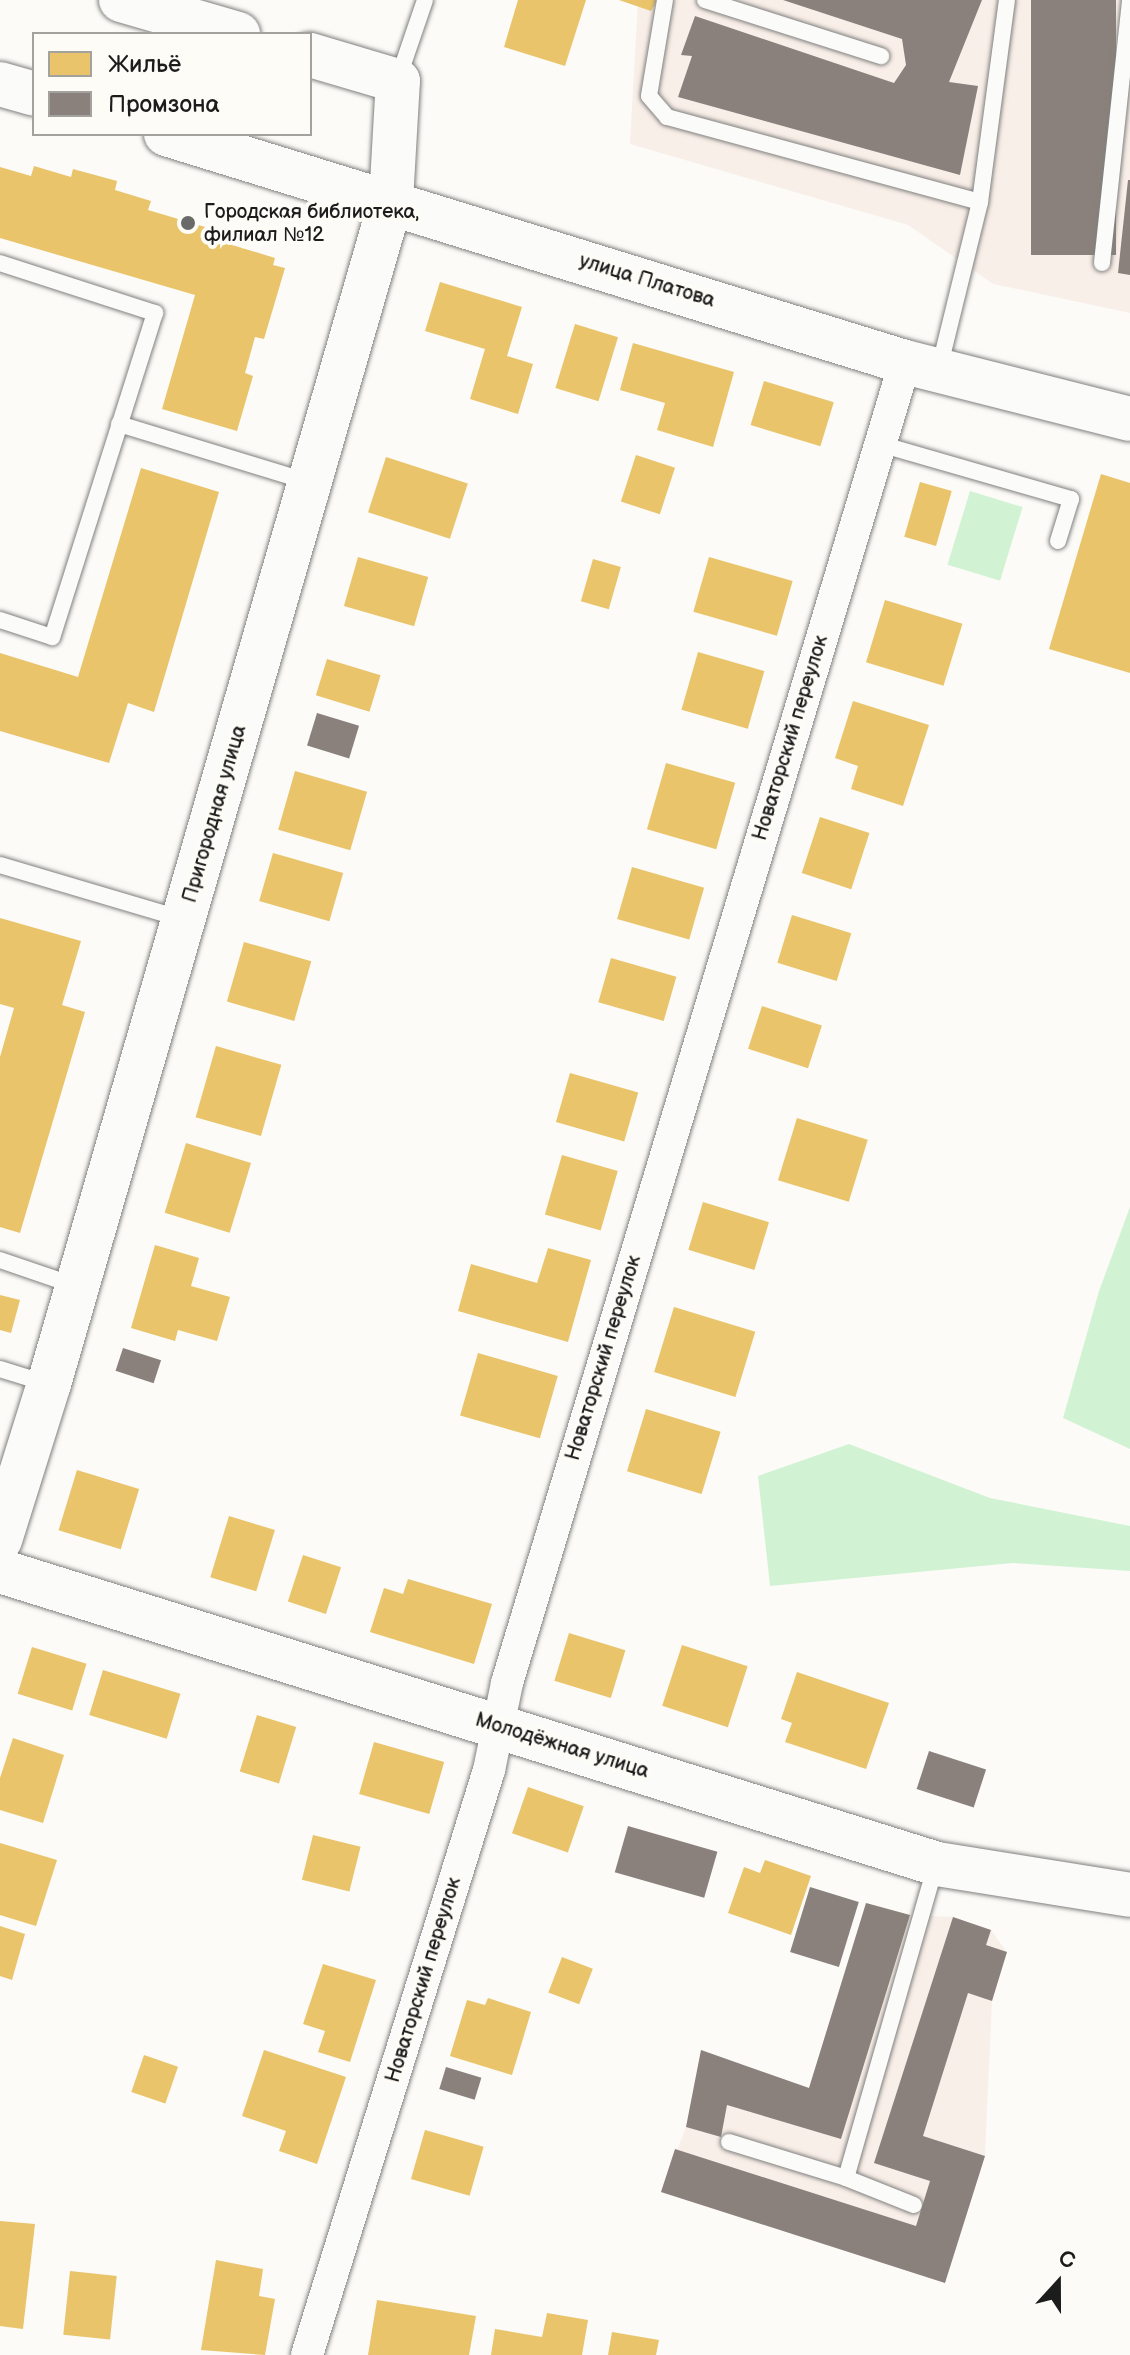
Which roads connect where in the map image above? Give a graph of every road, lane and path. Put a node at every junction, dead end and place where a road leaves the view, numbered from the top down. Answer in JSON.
{"nodes":[{"id":1,"x":121,"y":0,"type":"edge"},
{"id":2,"x":425,"y":0,"type":"edge"},
{"id":3,"x":665,"y":0,"type":"edge"},
{"id":4,"x":705,"y":0,"type":"edge"},
{"id":5,"x":1007,"y":0,"type":"edge"},
{"id":6,"x":1130,"y":0,"type":"edge"},
{"id":7,"x":231,"y":32,"type":"edge"},
{"id":8,"x":312,"y":56,"type":"edge"},
{"id":9,"x":881,"y":56,"type":"dead end"},
{"id":10,"x":398,"y":81,"type":"junction"},
{"id":11,"x":0,"y":84,"type":"edge"},
{"id":12,"x":32,"y":93,"type":"edge"},
{"id":13,"x":173,"y":136,"type":"edge"},
{"id":14,"x":391,"y":201,"type":"junction"},
{"id":15,"x":980,"y":202,"type":"junction"},
{"id":16,"x":0,"y":263,"type":"edge"},
{"id":17,"x":1102,"y":263,"type":"dead end"},
{"id":18,"x":922,"y":366,"type":"junction"},
{"id":19,"x":1130,"y":419,"type":"edge"},
{"id":20,"x":119,"y":424,"type":"junction"},
{"id":21,"x":880,"y":444,"type":"junction"},
{"id":22,"x":310,"y":482,"type":"junction"},
{"id":23,"x":1058,"y":541,"type":"dead end"},
{"id":24,"x":0,"y":620,"type":"edge"},
{"id":25,"x":0,"y":865,"type":"edge"},
{"id":26,"x":185,"y":920,"type":"junction"},
{"id":27,"x":0,"y":1260,"type":"edge"},
{"id":28,"x":78,"y":1287,"type":"junction"},
{"id":29,"x":0,"y":1369,"type":"edge"},
{"id":30,"x":49,"y":1384,"type":"junction"},
{"id":31,"x":0,"y":1540,"type":"edge"},
{"id":32,"x":0,"y":1571,"type":"edge"},
{"id":33,"x":496,"y":1726,"type":"junction"},
{"id":34,"x":937,"y":1864,"type":"junction"},
{"id":35,"x":1130,"y":1895,"type":"edge"},
{"id":36,"x":729,"y":2142,"type":"dead end"},
{"id":37,"x":846,"y":2178,"type":"junction"},
{"id":38,"x":914,"y":2205,"type":"dead end"},
{"id":39,"x":307,"y":2355,"type":"edge"}],
"edges":[{"from":1,"to":7,"type":"street"},
{"from":2,"to":10,"type":"lane"},
{"from":3,"to":15,"type":"lane"},
{"from":4,"to":9,"type":"lane"},
{"from":5,"to":15,"type":"lane"},
{"from":6,"to":17,"type":"lane"},
{"from":8,"to":10,"type":"street"},
{"from":10,"to":14,"type":"street","name":"Пригородная улица"},
{"from":11,"to":12,"type":"street"},
{"from":13,"to":14,"type":"street","name":"улица Платова"},
{"from":14,"to":18,"type":"street","name":"улица Платова"},
{"from":14,"to":22,"type":"street","name":"Пригородная улица"},
{"from":15,"to":18,"type":"lane"},
{"from":16,"to":20,"type":"lane"},
{"from":18,"to":19,"type":"street","name":"улица Платова"},
{"from":18,"to":21,"type":"street","name":"Новаторский переулок"},
{"from":20,"to":22,"type":"lane"},
{"from":20,"to":24,"type":"lane"},
{"from":21,"to":23,"type":"lane"},
{"from":21,"to":33,"type":"street","name":"Новаторский переулок"},
{"from":22,"to":26,"type":"street","name":"Пригородная улица"},
{"from":25,"to":26,"type":"lane"},
{"from":26,"to":28,"type":"street","name":"Пригородная улица"},
{"from":27,"to":28,"type":"lane"},
{"from":28,"to":30,"type":"street","name":"Пригородная улица"},
{"from":29,"to":30,"type":"lane"},
{"from":30,"to":31,"type":"street","name":"Пригородная улица"},
{"from":32,"to":33,"type":"street","name":"Молодёжная улица"},
{"from":33,"to":34,"type":"street","name":"Молодёжная улица"},
{"from":33,"to":39,"type":"street","name":"Новаторский переулок"},
{"from":34,"to":35,"type":"street","name":"Молодёжная улица"},
{"from":34,"to":37,"type":"lane"},
{"from":36,"to":37,"type":"lane"},
{"from":37,"to":38,"type":"lane"}]}
